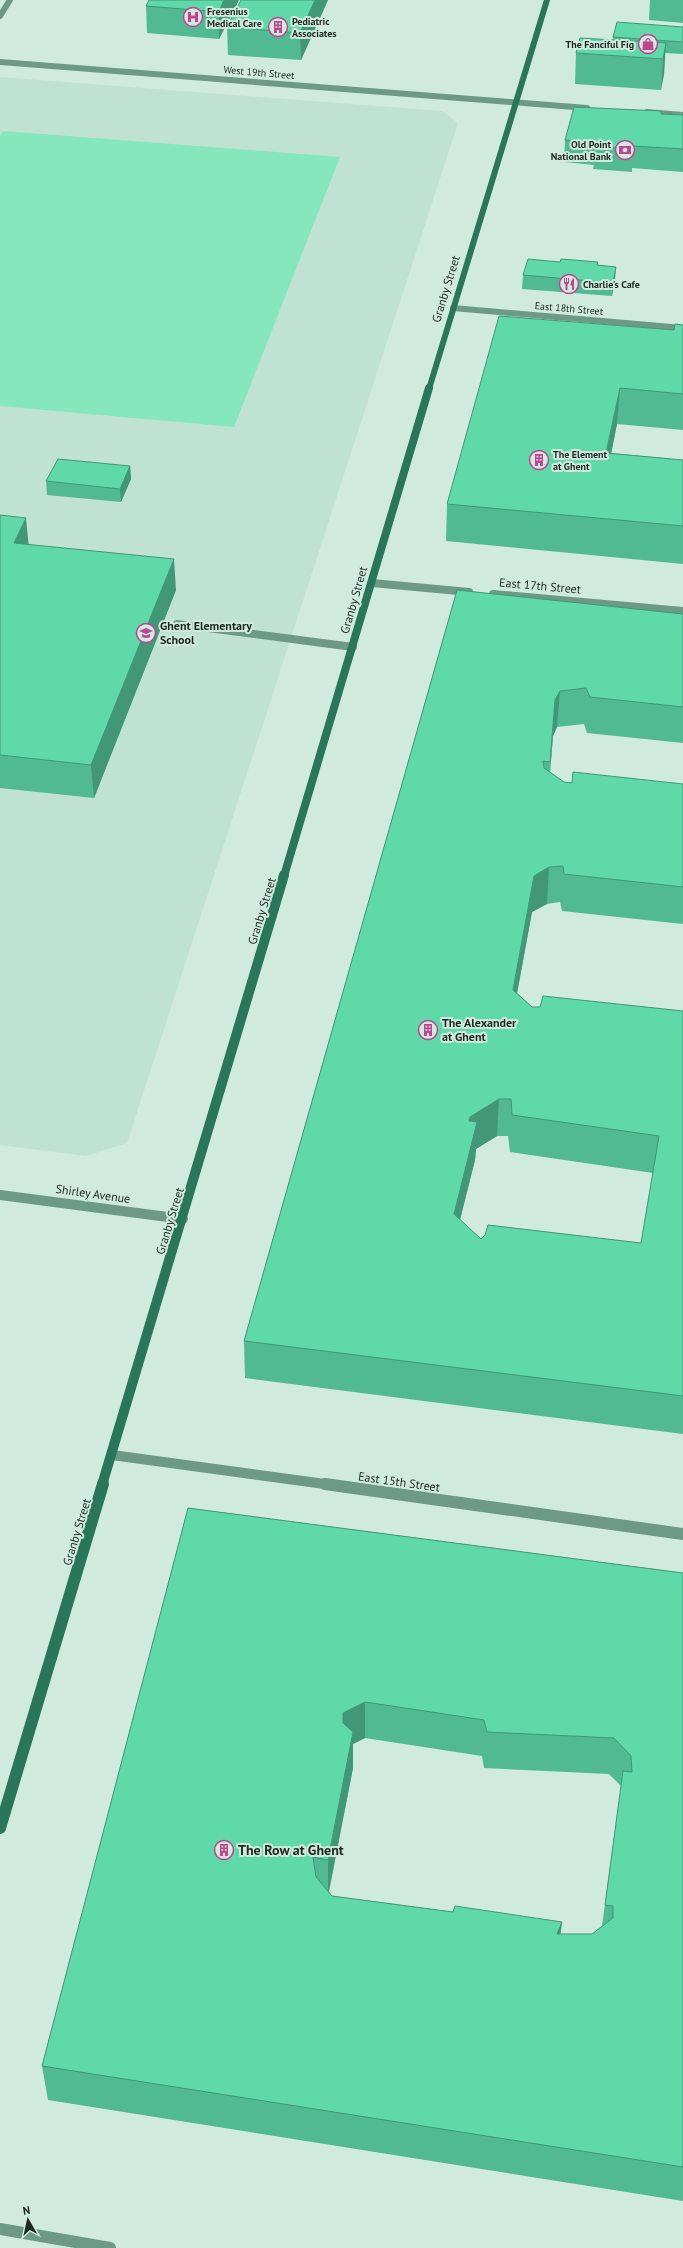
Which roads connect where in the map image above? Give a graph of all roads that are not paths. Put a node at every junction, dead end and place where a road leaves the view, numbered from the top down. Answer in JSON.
{"nodes":[{"id":1,"x":10,"y":0,"type":"edge"},
{"id":2,"x":547,"y":0,"type":"edge"},
{"id":3,"x":0,"y":16,"type":"edge"},
{"id":4,"x":0,"y":62,"type":"edge"},
{"id":5,"x":516,"y":103,"type":"junction"},
{"id":6,"x":591,"y":108,"type":"edge"},
{"id":7,"x":637,"y":112,"type":"edge"},
{"id":8,"x":683,"y":115,"type":"edge"},
{"id":9,"x":453,"y":308,"type":"junction"},
{"id":10,"x":683,"y":328,"type":"edge"},
{"id":11,"x":372,"y":583,"type":"junction"},
{"id":12,"x":683,"y":611,"type":"edge"},
{"id":13,"x":177,"y":624,"type":"dead end"},
{"id":14,"x":353,"y":647,"type":"junction"},
{"id":15,"x":0,"y":1195,"type":"edge"},
{"id":16,"x":183,"y":1219,"type":"junction"},
{"id":17,"x":112,"y":1455,"type":"junction"},
{"id":18,"x":683,"y":1534,"type":"edge"},
{"id":19,"x":0,"y":1828,"type":"edge"},
{"id":20,"x":0,"y":2229,"type":"edge"},
{"id":21,"x":110,"y":2248,"type":"edge"}],
"edges":[{"from":1,"to":3,"type":"street"},
{"from":2,"to":5,"type":"street","name":"Granby Street"},
{"from":4,"to":5,"type":"street","name":"West 19th Street"},
{"from":5,"to":6,"type":"street","name":"West 19th Street"},
{"from":5,"to":9,"type":"street","name":"Granby Street"},
{"from":7,"to":8,"type":"street"},
{"from":9,"to":10,"type":"street","name":"East 18th Street"},
{"from":9,"to":11,"type":"street","name":"Granby Street"},
{"from":11,"to":12,"type":"street","name":"East 17th Street"},
{"from":11,"to":14,"type":"street","name":"Granby Street"},
{"from":13,"to":14,"type":"street"},
{"from":14,"to":16,"type":"street","name":"Granby Street"},
{"from":15,"to":16,"type":"street","name":"Shirley Avenue"},
{"from":16,"to":17,"type":"street","name":"Granby Street"},
{"from":17,"to":18,"type":"street","name":"East 15th Street"},
{"from":17,"to":19,"type":"street","name":"Granby Street"},
{"from":20,"to":21,"type":"street"}]}
